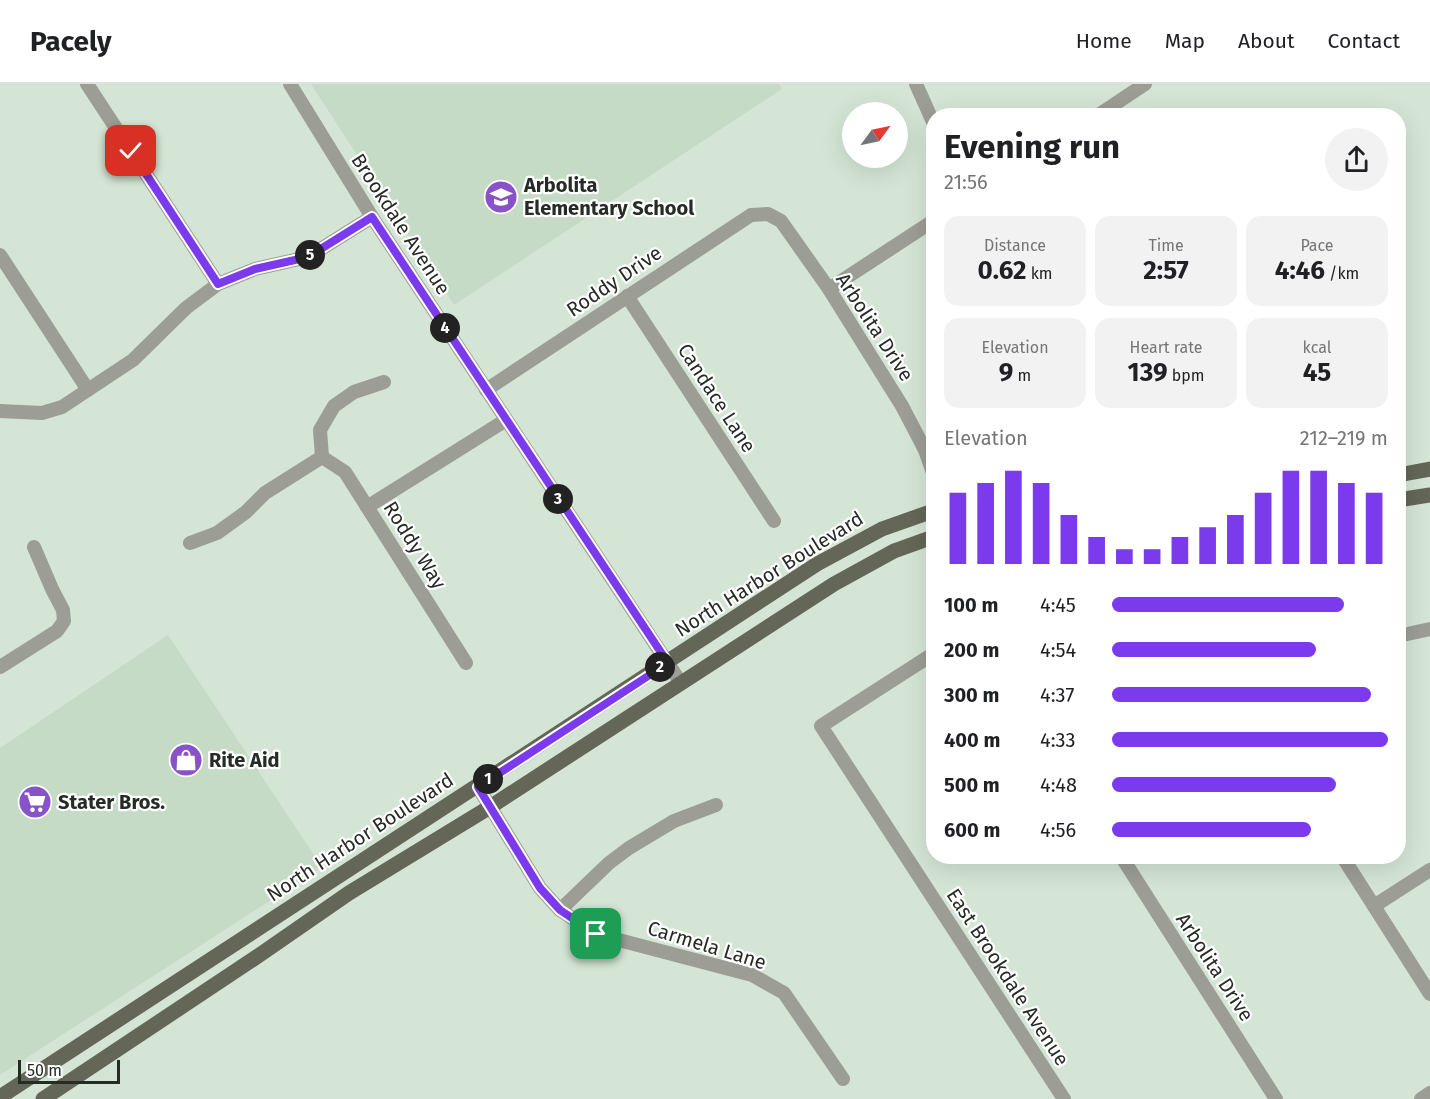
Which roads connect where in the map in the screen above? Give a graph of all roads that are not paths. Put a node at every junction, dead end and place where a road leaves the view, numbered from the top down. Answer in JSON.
{"nodes":[{"id":1,"x":87,"y":84,"type":"edge"},
{"id":2,"x":290,"y":84,"type":"edge"},
{"id":3,"x":916,"y":84,"type":"edge"},
{"id":4,"x":1144,"y":84,"type":"edge"},
{"id":5,"x":927,"y":108,"type":"edge"},
{"id":6,"x":1112,"y":108,"type":"edge"},
{"id":7,"x":768,"y":214,"type":"joint"},
{"id":8,"x":372,"y":217,"type":"junction"},
{"id":9,"x":926,"y":226,"type":"edge"},
{"id":10,"x":0,"y":255,"type":"edge"},
{"id":11,"x":218,"y":284,"type":"junction"},
{"id":12,"x":829,"y":289,"type":"junction"},
{"id":13,"x":627,"y":296,"type":"junction"},
{"id":14,"x":384,"y":382,"type":"dead end"},
{"id":15,"x":87,"y":390,"type":"junction"},
{"id":16,"x":486,"y":390,"type":"junction"},
{"id":17,"x":0,"y":411,"type":"edge"},
{"id":18,"x":506,"y":420,"type":"junction"},
{"id":19,"x":926,"y":453,"type":"edge"},
{"id":20,"x":322,"y":457,"type":"junction"},
{"id":21,"x":1430,"y":469,"type":"edge"},
{"id":22,"x":1406,"y":474,"type":"edge"},
{"id":23,"x":1430,"y":495,"type":"edge"},
{"id":24,"x":1406,"y":499,"type":"edge"},
{"id":25,"x":367,"y":507,"type":"junction"},
{"id":26,"x":926,"y":513,"type":"edge"},
{"id":27,"x":774,"y":521,"type":"dead end"},
{"id":28,"x":926,"y":540,"type":"edge"},
{"id":29,"x":190,"y":543,"type":"dead end"},
{"id":30,"x":34,"y":546,"type":"dead end"},
{"id":31,"x":1430,"y":630,"type":"edge"},
{"id":32,"x":1406,"y":634,"type":"edge"},
{"id":33,"x":926,"y":658,"type":"edge"},
{"id":34,"x":466,"y":663,"type":"dead end"},
{"id":35,"x":668,"y":663,"type":"junction"},
{"id":36,"x":0,"y":668,"type":"edge"},
{"id":37,"x":681,"y":683,"type":"junction"},
{"id":38,"x":478,"y":787,"type":"junction"},
{"id":39,"x":716,"y":805,"type":"dead end"},
{"id":40,"x":490,"y":807,"type":"junction"},
{"id":41,"x":1127,"y":864,"type":"edge"},
{"id":42,"x":1347,"y":864,"type":"edge"},
{"id":43,"x":1430,"y":870,"type":"edge"},
{"id":44,"x":1374,"y":906,"type":"junction"},
{"id":45,"x":560,"y":910,"type":"junction"},
{"id":46,"x":1430,"y":994,"type":"edge"},
{"id":47,"x":843,"y":1079,"type":"dead end"},
{"id":48,"x":1430,"y":1094,"type":"edge"},
{"id":49,"x":0,"y":1097,"type":"edge"},
{"id":50,"x":43,"y":1099,"type":"edge"},
{"id":51,"x":1064,"y":1099,"type":"edge"},
{"id":52,"x":1276,"y":1099,"type":"edge"},
{"id":53,"x":1421,"y":1099,"type":"edge"}],
"edges":[{"from":1,"to":11,"type":"street"},
{"from":2,"to":8,"type":"street","name":"Brookdale Avenue"},
{"from":3,"to":5,"type":"street"},
{"from":4,"to":6,"type":"street"},
{"from":7,"to":12,"type":"street","name":"Arbolita Drive"},
{"from":7,"to":13,"type":"street","name":"Roddy Drive"},
{"from":8,"to":11,"type":"street"},
{"from":8,"to":16,"type":"street","name":"Brookdale Avenue"},
{"from":9,"to":12,"type":"street"},
{"from":10,"to":15,"type":"street"},
{"from":11,"to":15,"type":"street"},
{"from":12,"to":19,"type":"street","name":"Arbolita Drive"},
{"from":13,"to":16,"type":"street","name":"Roddy Drive"},
{"from":13,"to":27,"type":"street","name":"Candace Lane"},
{"from":14,"to":20,"type":"street"},
{"from":15,"to":17,"type":"street"},
{"from":16,"to":18,"type":"street","name":"Brookdale Avenue"},
{"from":18,"to":25,"type":"street"},
{"from":18,"to":35,"type":"street","name":"Brookdale Avenue"},
{"from":20,"to":25,"type":"street","name":"Roddy Way"},
{"from":20,"to":29,"type":"street"},
{"from":21,"to":22,"type":"main road"},
{"from":23,"to":24,"type":"main road"},
{"from":25,"to":34,"type":"street","name":"Roddy Way"},
{"from":26,"to":35,"type":"main road","name":"North Harbor Boulevard"},
{"from":28,"to":37,"type":"main road"},
{"from":30,"to":36,"type":"street"},
{"from":31,"to":32,"type":"street"},
{"from":33,"to":51,"type":"street","name":"East Brookdale Avenue"},
{"from":35,"to":37,"type":"street","name":"Brookdale Avenue"},
{"from":35,"to":38,"type":"main road","name":"North Harbor Boulevard"},
{"from":37,"to":40,"type":"main road"},
{"from":38,"to":40,"type":"street","name":"Carmela Lane"},
{"from":38,"to":49,"type":"main road","name":"North Harbor Boulevard"},
{"from":39,"to":45,"type":"street"},
{"from":40,"to":45,"type":"street","name":"Carmela Lane"},
{"from":40,"to":50,"type":"main road"},
{"from":41,"to":52,"type":"street","name":"Arbolita Drive"},
{"from":42,"to":44,"type":"street"},
{"from":43,"to":44,"type":"street"},
{"from":44,"to":46,"type":"street"},
{"from":45,"to":47,"type":"street","name":"Carmela Lane"},
{"from":48,"to":53,"type":"street"}]}
